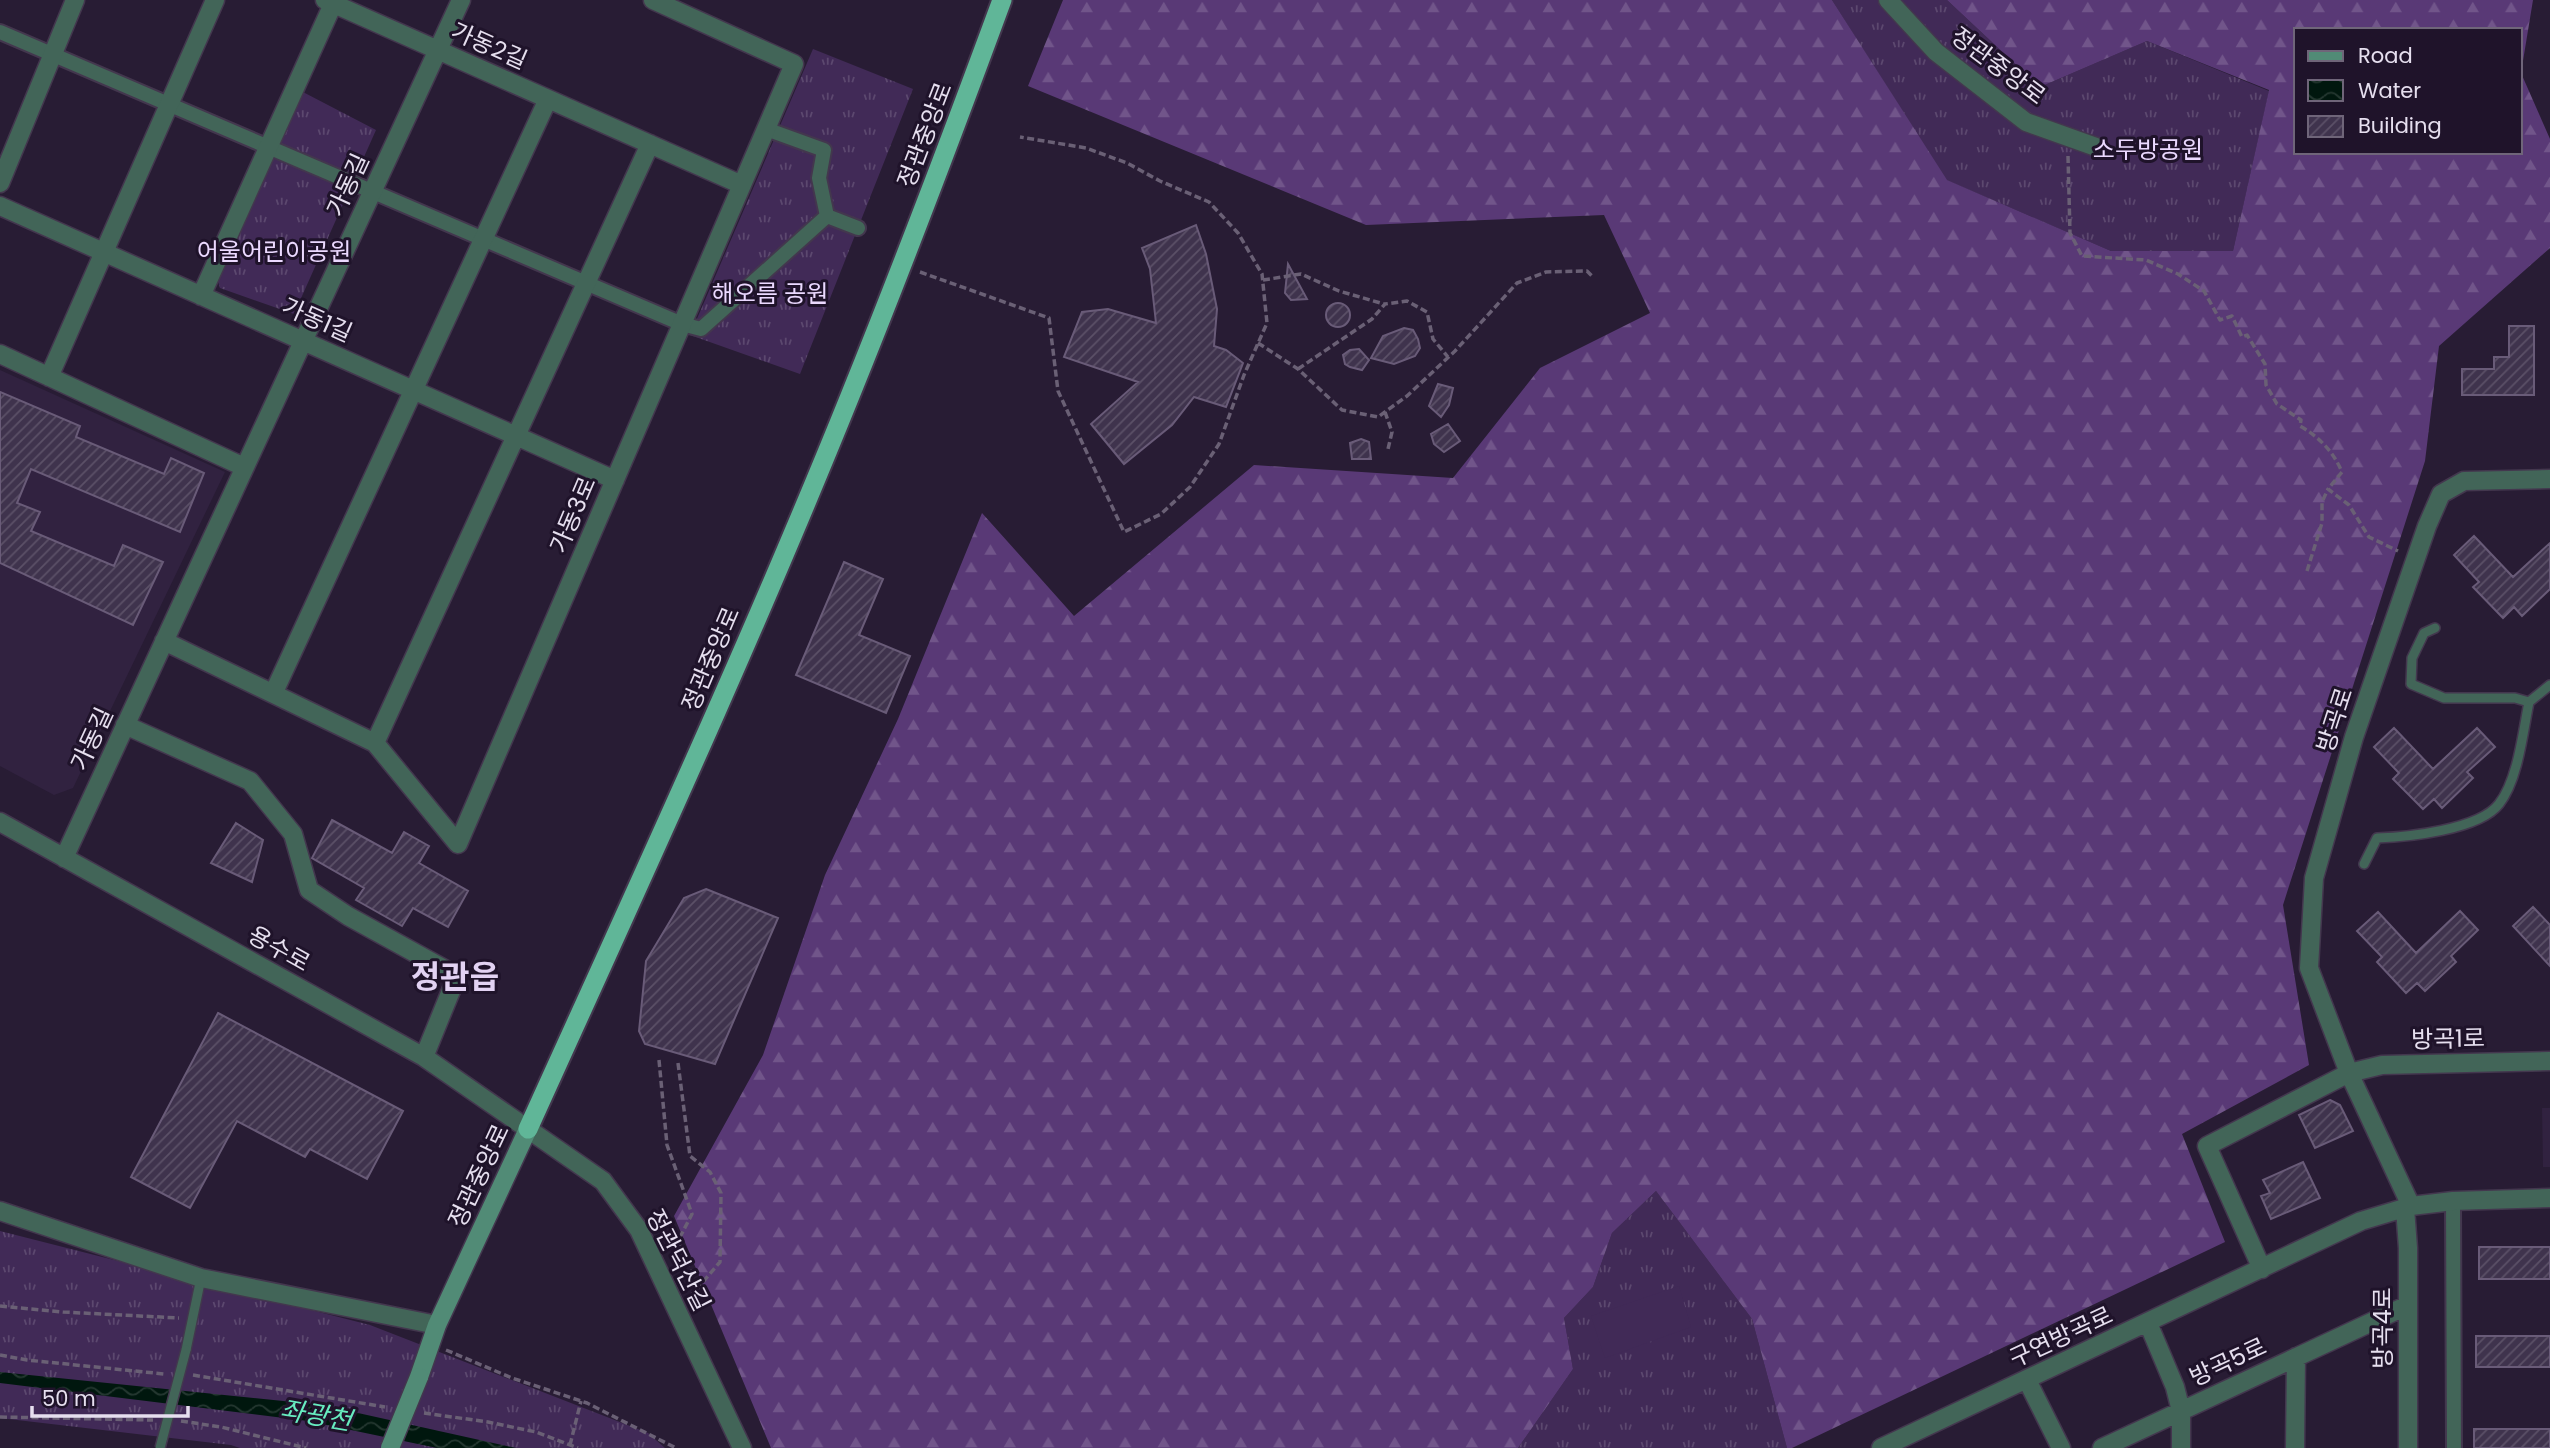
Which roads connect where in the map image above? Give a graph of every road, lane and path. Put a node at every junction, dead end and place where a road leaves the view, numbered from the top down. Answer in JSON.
{"nodes":[{"id":1,"x":75,"y":0,"type":"edge"},
{"id":2,"x":215,"y":0,"type":"edge"},
{"id":3,"x":461,"y":0,"type":"edge"},
{"id":4,"x":653,"y":0,"type":"edge"},
{"id":5,"x":1002,"y":0,"type":"edge"},
{"id":6,"x":1888,"y":0,"type":"edge"},
{"id":7,"x":329,"y":2,"type":"edge"},
{"id":8,"x":0,"y":32,"type":"edge"},
{"id":9,"x":438,"y":50,"type":"junction"},
{"id":10,"x":52,"y":54,"type":"junction"},
{"id":11,"x":548,"y":99,"type":"junction"},
{"id":12,"x":168,"y":104,"type":"junction"},
{"id":13,"x":766,"y":130,"type":"junction"},
{"id":14,"x":1020,"y":137,"type":"dead end"},
{"id":15,"x":2067,"y":137,"type":"junction"},
{"id":16,"x":650,"y":144,"type":"junction"},
{"id":17,"x":267,"y":147,"type":"junction"},
{"id":18,"x":2095,"y":147,"type":"dead end"},
{"id":19,"x":0,"y":183,"type":"edge"},
{"id":20,"x":742,"y":185,"type":"junction"},
{"id":21,"x":372,"y":192,"type":"junction"},
{"id":22,"x":0,"y":206,"type":"edge"},
{"id":23,"x":827,"y":216,"type":"junction"},
{"id":24,"x":858,"y":228,"type":"dead end"},
{"id":25,"x":483,"y":239,"type":"junction"},
{"id":26,"x":102,"y":251,"type":"junction"},
{"id":27,"x":902,"y":265,"type":"junction"},
{"id":28,"x":1592,"y":276,"type":"dead end"},
{"id":29,"x":1263,"y":280,"type":"junction"},
{"id":30,"x":586,"y":284,"type":"junction"},
{"id":31,"x":201,"y":296,"type":"junction"},
{"id":32,"x":1385,"y":304,"type":"junction"},
{"id":33,"x":682,"y":324,"type":"junction"},
{"id":34,"x":303,"y":341,"type":"junction"},
{"id":35,"x":1258,"y":343,"type":"junction"},
{"id":36,"x":0,"y":354,"type":"edge"},
{"id":37,"x":1448,"y":357,"type":"junction"},
{"id":38,"x":1298,"y":369,"type":"junction"},
{"id":39,"x":49,"y":377,"type":"junction"},
{"id":40,"x":413,"y":390,"type":"junction"},
{"id":41,"x":1385,"y":412,"type":"junction"},
{"id":42,"x":516,"y":436,"type":"junction"},
{"id":43,"x":1388,"y":449,"type":"dead end"},
{"id":44,"x":244,"y":467,"type":"junction"},
{"id":45,"x":2550,"y":479,"type":"edge"},
{"id":46,"x":615,"y":480,"type":"junction"},
{"id":47,"x":2328,"y":489,"type":"junction"},
{"id":48,"x":2415,"y":560,"type":"junction"},
{"id":49,"x":2307,"y":571,"type":"dead end"},
{"id":50,"x":2435,"y":628,"type":"dead end"},
{"id":51,"x":164,"y":641,"type":"junction"},
{"id":52,"x":2550,"y":685,"type":"edge"},
{"id":53,"x":274,"y":692,"type":"junction"},
{"id":54,"x":2529,"y":702,"type":"junction"},
{"id":55,"x":125,"y":725,"type":"junction"},
{"id":56,"x":375,"y":743,"type":"junction"},
{"id":57,"x":0,"y":822,"type":"edge"},
{"id":58,"x":64,"y":858,"type":"junction"},
{"id":59,"x":2364,"y":864,"type":"dead end"},
{"id":60,"x":424,"y":1057,"type":"junction"},
{"id":61,"x":660,"y":1060,"type":"dead end"},
{"id":62,"x":2550,"y":1061,"type":"edge"},
{"id":63,"x":678,"y":1063,"type":"dead end"},
{"id":64,"x":2348,"y":1073,"type":"junction"},
{"id":65,"x":528,"y":1129,"type":"junction"},
{"id":66,"x":2550,"y":1198,"type":"edge"},
{"id":67,"x":2453,"y":1200,"type":"junction"},
{"id":68,"x":2408,"y":1207,"type":"junction"},
{"id":69,"x":0,"y":1211,"type":"edge"},
{"id":70,"x":2262,"y":1269,"type":"junction"},
{"id":71,"x":201,"y":1278,"type":"junction"},
{"id":72,"x":698,"y":1289,"type":"junction"},
{"id":73,"x":2408,"y":1305,"type":"junction"},
{"id":74,"x":0,"y":1306,"type":"edge"},
{"id":75,"x":679,"y":1311,"type":"junction"},
{"id":76,"x":192,"y":1318,"type":"junction"},
{"id":77,"x":2148,"y":1323,"type":"junction"},
{"id":78,"x":438,"y":1325,"type":"junction"},
{"id":79,"x":431,"y":1344,"type":"junction"},
{"id":80,"x":0,"y":1354,"type":"edge"},
{"id":81,"x":2296,"y":1357,"type":"junction"},
{"id":82,"x":164,"y":1374,"type":"dead end"},
{"id":83,"x":190,"y":1375,"type":"dead end"},
{"id":84,"x":2027,"y":1380,"type":"junction"},
{"id":85,"x":581,"y":1401,"type":"junction"},
{"id":86,"x":397,"y":1409,"type":"dead end"},
{"id":87,"x":2181,"y":1411,"type":"junction"},
{"id":88,"x":423,"y":1413,"type":"dead end"},
{"id":89,"x":1918,"y":1440,"type":"edge"},
{"id":90,"x":570,"y":1445,"type":"junction"},
{"id":91,"x":160,"y":1448,"type":"edge"},
{"id":92,"x":390,"y":1448,"type":"edge"},
{"id":93,"x":578,"y":1448,"type":"edge"},
{"id":94,"x":676,"y":1448,"type":"edge"},
{"id":95,"x":742,"y":1448,"type":"edge"},
{"id":96,"x":1881,"y":1448,"type":"edge"},
{"id":97,"x":2061,"y":1448,"type":"edge"},
{"id":98,"x":2102,"y":1448,"type":"edge"},
{"id":99,"x":2181,"y":1448,"type":"edge"},
{"id":100,"x":2295,"y":1448,"type":"edge"},
{"id":101,"x":2408,"y":1448,"type":"edge"},
{"id":102,"x":2454,"y":1448,"type":"edge"}],
"edges":[{"from":1,"to":10,"type":"street"},
{"from":2,"to":12,"type":"street"},
{"from":3,"to":9,"type":"street","name":"가동길"},
{"from":4,"to":13,"type":"street","name":"가동3로"},
{"from":5,"to":27,"type":"highway","name":"정관중앙로"},
{"from":6,"to":15,"type":"street","name":"정관중앙로"},
{"from":7,"to":9,"type":"street","name":"가동2길"},
{"from":7,"to":17,"type":"street","name":"가동2길"},
{"from":8,"to":10,"type":"street"},
{"from":9,"to":11,"type":"street","name":"가동2길"},
{"from":9,"to":21,"type":"street","name":"가동길"},
{"from":10,"to":12,"type":"street"},
{"from":10,"to":19,"type":"street"},
{"from":11,"to":16,"type":"street","name":"가동2길"},
{"from":11,"to":25,"type":"street","name":"가동2길"},
{"from":12,"to":17,"type":"street"},
{"from":12,"to":26,"type":"street"},
{"from":13,"to":20,"type":"street","name":"가동3로"},
{"from":13,"to":23,"type":"street"},
{"from":14,"to":29,"type":"path"},
{"from":15,"to":18,"type":"street","name":"정관중앙로"},
{"from":15,"to":47,"type":"path"},
{"from":16,"to":20,"type":"street","name":"가동2길"},
{"from":16,"to":30,"type":"street"},
{"from":17,"to":21,"type":"street"},
{"from":17,"to":31,"type":"street"},
{"from":20,"to":33,"type":"street","name":"가동3로"},
{"from":21,"to":25,"type":"street"},
{"from":21,"to":34,"type":"street","name":"가동길"},
{"from":22,"to":26,"type":"street","name":"가동1길"},
{"from":23,"to":24,"type":"street"},
{"from":23,"to":33,"type":"street"},
{"from":25,"to":30,"type":"street"},
{"from":25,"to":40,"type":"street"},
{"from":26,"to":31,"type":"street","name":"가동1길"},
{"from":26,"to":39,"type":"street"},
{"from":27,"to":35,"type":"path"},
{"from":27,"to":65,"type":"highway","name":"정관중앙로"},
{"from":28,"to":37,"type":"path"},
{"from":29,"to":32,"type":"path"},
{"from":29,"to":35,"type":"path"},
{"from":30,"to":33,"type":"street"},
{"from":30,"to":42,"type":"street"},
{"from":31,"to":34,"type":"street","name":"가동1길"},
{"from":32,"to":37,"type":"path"},
{"from":32,"to":38,"type":"path"},
{"from":33,"to":46,"type":"street","name":"가동3로"},
{"from":34,"to":40,"type":"street","name":"가동1길"},
{"from":34,"to":44,"type":"street","name":"가동길"},
{"from":35,"to":38,"type":"path"},
{"from":36,"to":39,"type":"street"},
{"from":37,"to":41,"type":"path"},
{"from":38,"to":41,"type":"path"},
{"from":39,"to":44,"type":"street"},
{"from":40,"to":42,"type":"street","name":"가동1길"},
{"from":40,"to":53,"type":"street"},
{"from":41,"to":43,"type":"path"},
{"from":42,"to":46,"type":"street","name":"가동1길"},
{"from":42,"to":56,"type":"street"},
{"from":44,"to":51,"type":"street","name":"가동길"},
{"from":45,"to":48,"type":"street","name":"방곡로"},
{"from":46,"to":56,"type":"street","name":"가동3로"},
{"from":47,"to":48,"type":"path"},
{"from":47,"to":49,"type":"path"},
{"from":48,"to":64,"type":"street","name":"방곡로"},
{"from":50,"to":54,"type":"lane"},
{"from":51,"to":53,"type":"street"},
{"from":51,"to":55,"type":"street","name":"가동길"},
{"from":52,"to":54,"type":"lane"},
{"from":53,"to":56,"type":"street"},
{"from":54,"to":59,"type":"lane"},
{"from":55,"to":58,"type":"street","name":"가동길"},
{"from":55,"to":60,"type":"street"},
{"from":57,"to":58,"type":"street","name":"용수로"},
{"from":58,"to":60,"type":"street","name":"용수로"},
{"from":60,"to":65,"type":"street","name":"용수로"},
{"from":61,"to":72,"type":"path"},
{"from":62,"to":64,"type":"street","name":"방곡1로"},
{"from":63,"to":72,"type":"path"},
{"from":64,"to":68,"type":"street","name":"방곡로"},
{"from":64,"to":70,"type":"street"},
{"from":65,"to":75,"type":"street","name":"정관덕산길"},
{"from":65,"to":78,"type":"main road","name":"정관중앙로"},
{"from":66,"to":67,"type":"street","name":"구연방곡로"},
{"from":67,"to":68,"type":"street","name":"구연방곡로"},
{"from":67,"to":102,"type":"street"},
{"from":68,"to":70,"type":"street","name":"구연방곡로"},
{"from":68,"to":73,"type":"street","name":"방곡4로"},
{"from":69,"to":71,"type":"street"},
{"from":70,"to":77,"type":"street","name":"구연방곡로"},
{"from":71,"to":76,"type":"lane"},
{"from":71,"to":78,"type":"street"},
{"from":72,"to":75,"type":"path"},
{"from":73,"to":81,"type":"street","name":"방곡5로"},
{"from":73,"to":101,"type":"street","name":"방곡4로"},
{"from":74,"to":76,"type":"path"},
{"from":75,"to":95,"type":"street","name":"정관덕산길"},
{"from":76,"to":91,"type":"lane","bridge":true},
{"from":77,"to":84,"type":"street","name":"구연방곡로"},
{"from":77,"to":87,"type":"street"},
{"from":78,"to":79,"type":"main road","name":"정관중앙로"},
{"from":79,"to":85,"type":"path"},
{"from":79,"to":92,"type":"main road","name":"정관중앙로","bridge":true},
{"from":80,"to":82,"type":"path"},
{"from":81,"to":87,"type":"street","name":"방곡5로"},
{"from":81,"to":100,"type":"street","name":"방곡5로"},
{"from":83,"to":86,"type":"path"},
{"from":84,"to":89,"type":"street","name":"구연방곡로"},
{"from":84,"to":97,"type":"street"},
{"from":85,"to":90,"type":"path"},
{"from":85,"to":94,"type":"path"},
{"from":87,"to":98,"type":"street","name":"방곡5로"},
{"from":87,"to":99,"type":"street","name":"방곡5로"},
{"from":88,"to":90,"type":"path"},
{"from":89,"to":96,"type":"street","name":"구연방곡로"},
{"from":90,"to":93,"type":"path"}]}
